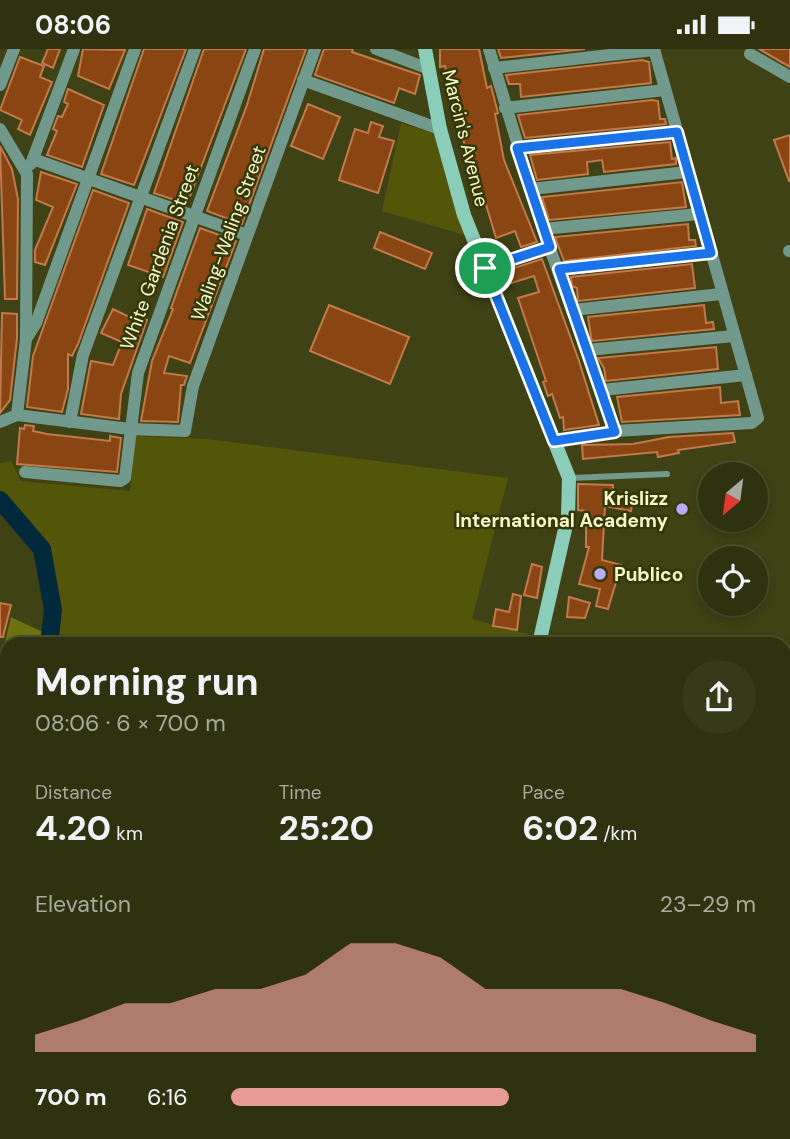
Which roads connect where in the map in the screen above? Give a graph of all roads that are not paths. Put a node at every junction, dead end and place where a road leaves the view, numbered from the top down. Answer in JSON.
{"nodes":[{"id":1,"x":14,"y":49,"type":"edge"},
{"id":2,"x":74,"y":49,"type":"edge"},
{"id":3,"x":135,"y":49,"type":"edge"},
{"id":4,"x":195,"y":49,"type":"edge"},
{"id":5,"x":255,"y":49,"type":"edge"},
{"id":6,"x":315,"y":49,"type":"edge"},
{"id":7,"x":376,"y":49,"type":"edge"},
{"id":8,"x":425,"y":49,"type":"edge"},
{"id":9,"x":489,"y":49,"type":"edge"},
{"id":10,"x":654,"y":50,"type":"edge"},
{"id":11,"x":750,"y":54,"type":"dead end"},
{"id":12,"x":495,"y":68,"type":"junction"},
{"id":13,"x":429,"y":69,"type":"junction"},
{"id":14,"x":790,"y":77,"type":"edge"},
{"id":15,"x":303,"y":81,"type":"junction"},
{"id":16,"x":0,"y":85,"type":"edge"},
{"id":17,"x":665,"y":90,"type":"junction"},
{"id":18,"x":505,"y":107,"type":"junction"},
{"id":19,"x":0,"y":129,"type":"edge"},
{"id":20,"x":440,"y":129,"type":"junction"},
{"id":21,"x":677,"y":132,"type":"junction"},
{"id":22,"x":517,"y":148,"type":"junction"},
{"id":23,"x":33,"y":159,"type":"junction"},
{"id":24,"x":687,"y":172,"type":"junction"},
{"id":25,"x":27,"y":174,"type":"junction"},
{"id":26,"x":88,"y":179,"type":"junction"},
{"id":27,"x":531,"y":189,"type":"junction"},
{"id":28,"x":142,"y":198,"type":"junction"},
{"id":29,"x":699,"y":214,"type":"junction"},
{"id":30,"x":195,"y":217,"type":"junction"},
{"id":31,"x":543,"y":229,"type":"junction"},
{"id":32,"x":247,"y":235,"type":"junction"},
{"id":33,"x":550,"y":247,"type":"junction"},
{"id":34,"x":711,"y":253,"type":"junction"},
{"id":35,"x":485,"y":268,"type":"junction"},
{"id":36,"x":559,"y":269,"type":"junction"},
{"id":37,"x":721,"y":294,"type":"junction"},
{"id":38,"x":573,"y":310,"type":"junction"},
{"id":39,"x":734,"y":336,"type":"junction"},
{"id":40,"x":26,"y":339,"type":"junction"},
{"id":41,"x":587,"y":350,"type":"junction"},
{"id":42,"x":746,"y":375,"type":"junction"},
{"id":43,"x":601,"y":390,"type":"junction"},
{"id":44,"x":17,"y":415,"type":"junction"},
{"id":45,"x":0,"y":422,"type":"edge"},
{"id":46,"x":71,"y":422,"type":"junction"},
{"id":47,"x":130,"y":429,"type":"junction"},
{"id":48,"x":615,"y":432,"type":"junction"},
{"id":49,"x":554,"y":441,"type":"junction"},
{"id":50,"x":25,"y":472,"type":"dead end"},
{"id":51,"x":568,"y":474,"type":"junction"},
{"id":52,"x":667,"y":474,"type":"dead end"},
{"id":53,"x":541,"y":637,"type":"edge"}],
"edges":[{"from":1,"to":16,"type":"street"},
{"from":2,"to":23,"type":"street"},
{"from":3,"to":26,"type":"street"},
{"from":4,"to":28,"type":"street"},
{"from":5,"to":30,"type":"street","name":"White Gardenia Street"},
{"from":6,"to":15,"type":"street","name":"Waling-Waling Street"},
{"from":7,"to":13,"type":"street"},
{"from":8,"to":13,"type":"main road","name":"Marcin's Avenue"},
{"from":9,"to":12,"type":"street"},
{"from":10,"to":12,"type":"street"},
{"from":10,"to":17,"type":"street"},
{"from":11,"to":14,"type":"street"},
{"from":12,"to":18,"type":"street"},
{"from":13,"to":20,"type":"main road","name":"Marcin's Avenue"},
{"from":15,"to":20,"type":"street"},
{"from":15,"to":32,"type":"street","name":"Waling-Waling Street"},
{"from":17,"to":18,"type":"street"},
{"from":17,"to":21,"type":"street"},
{"from":18,"to":22,"type":"street"},
{"from":19,"to":25,"type":"street"},
{"from":20,"to":35,"type":"main road","name":"Marcin's Avenue"},
{"from":21,"to":22,"type":"street"},
{"from":21,"to":24,"type":"street"},
{"from":22,"to":27,"type":"street"},
{"from":23,"to":25,"type":"street"},
{"from":23,"to":26,"type":"street"},
{"from":24,"to":27,"type":"street"},
{"from":24,"to":29,"type":"street"},
{"from":25,"to":40,"type":"street"},
{"from":26,"to":28,"type":"street"},
{"from":26,"to":40,"type":"street"},
{"from":27,"to":31,"type":"street"},
{"from":28,"to":30,"type":"street"},
{"from":28,"to":46,"type":"street"},
{"from":29,"to":31,"type":"street"},
{"from":29,"to":34,"type":"street"},
{"from":30,"to":32,"type":"street"},
{"from":30,"to":47,"type":"street","name":"White Gardenia Street"},
{"from":31,"to":33,"type":"street"},
{"from":32,"to":47,"type":"street","name":"Waling-Waling Street"},
{"from":33,"to":35,"type":"street"},
{"from":33,"to":36,"type":"street"},
{"from":34,"to":36,"type":"street"},
{"from":34,"to":37,"type":"street"},
{"from":35,"to":49,"type":"main road","name":"Marcin's Avenue"},
{"from":36,"to":38,"type":"street"},
{"from":37,"to":38,"type":"street"},
{"from":37,"to":39,"type":"street"},
{"from":38,"to":41,"type":"street"},
{"from":39,"to":41,"type":"street"},
{"from":39,"to":42,"type":"street"},
{"from":40,"to":44,"type":"street"},
{"from":41,"to":43,"type":"street"},
{"from":42,"to":43,"type":"street"},
{"from":42,"to":48,"type":"street"},
{"from":43,"to":48,"type":"street"},
{"from":44,"to":45,"type":"street"},
{"from":44,"to":46,"type":"street"},
{"from":46,"to":47,"type":"street"},
{"from":47,"to":50,"type":"street","name":"White Gardenia Street"},
{"from":48,"to":49,"type":"street"},
{"from":49,"to":51,"type":"main road","name":"Marcin's Avenue"},
{"from":51,"to":52,"type":"lane"},
{"from":51,"to":53,"type":"main road"}]}
